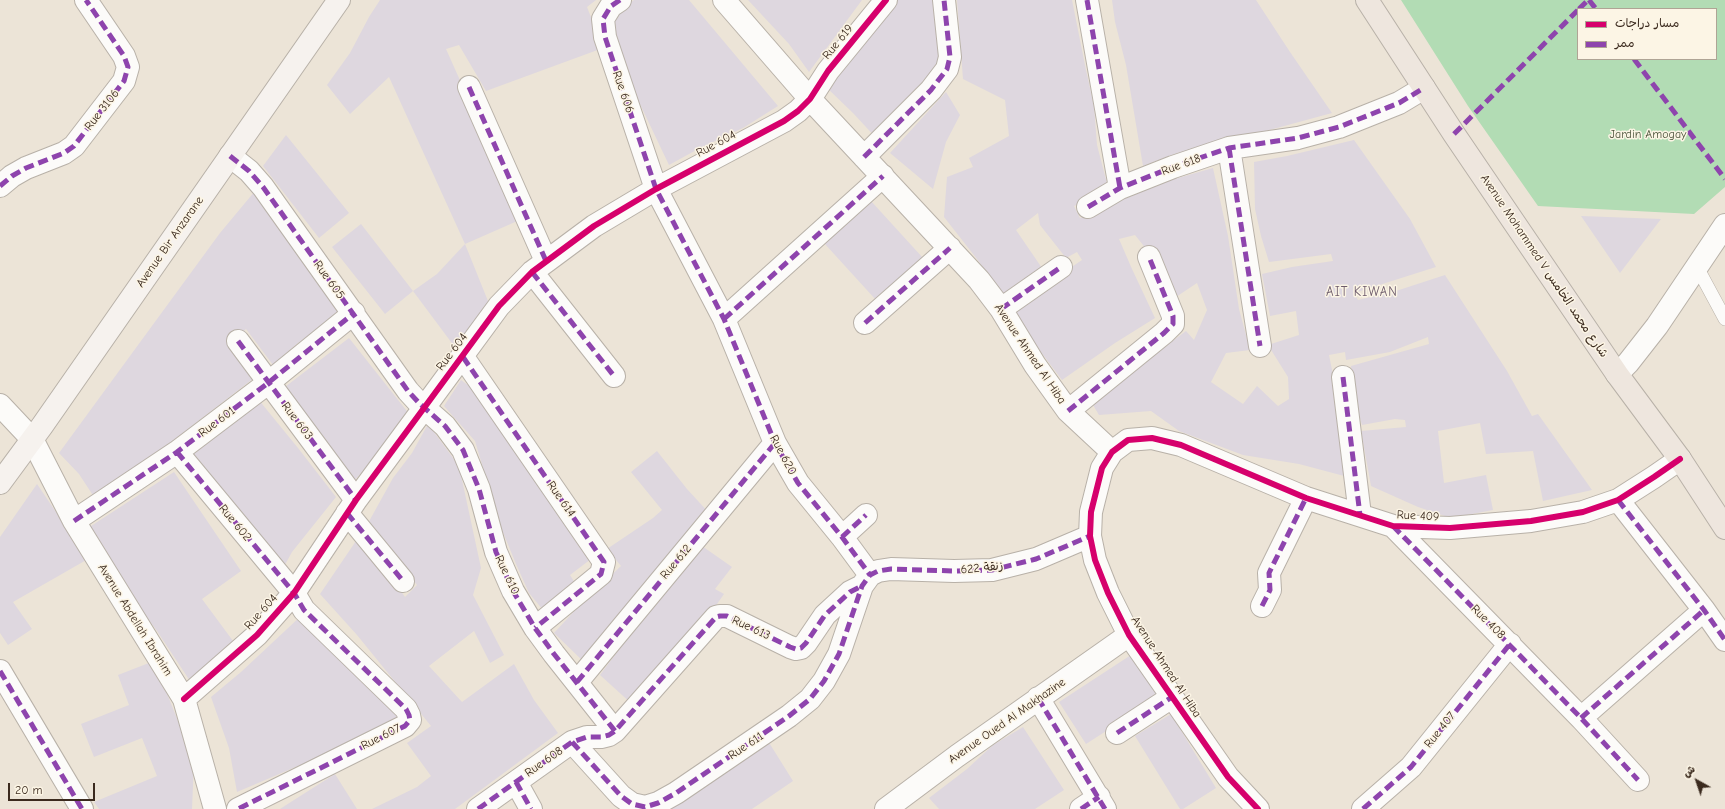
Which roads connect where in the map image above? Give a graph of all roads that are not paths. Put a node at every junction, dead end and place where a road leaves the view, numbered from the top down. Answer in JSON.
{"nodes":[{"id":1,"x":86,"y":0,"type":"edge"},
{"id":2,"x":339,"y":0,"type":"edge"},
{"id":3,"x":620,"y":0,"type":"edge"},
{"id":4,"x":724,"y":0,"type":"edge"},
{"id":5,"x":886,"y":0,"type":"edge"},
{"id":6,"x":944,"y":0,"type":"edge"},
{"id":7,"x":1087,"y":0,"type":"edge"},
{"id":8,"x":1367,"y":0,"type":"edge"},
{"id":9,"x":469,"y":87,"type":"dead end"},
{"id":10,"x":1424,"y":88,"type":"junction"},
{"id":11,"x":810,"y":99,"type":"junction"},
{"id":12,"x":1229,"y":148,"type":"junction"},
{"id":13,"x":230,"y":156,"type":"junction"},
{"id":14,"x":864,"y":157,"type":"junction"},
{"id":15,"x":883,"y":176,"type":"junction"},
{"id":16,"x":0,"y":186,"type":"edge"},
{"id":17,"x":1120,"y":188,"type":"junction"},
{"id":18,"x":656,"y":189,"type":"junction"},
{"id":19,"x":1088,"y":207,"type":"dead end"},
{"id":20,"x":1725,"y":225,"type":"edge"},
{"id":21,"x":950,"y":248,"type":"junction"},
{"id":22,"x":1149,"y":257,"type":"dead end"},
{"id":23,"x":1697,"y":266,"type":"junction"},
{"id":24,"x":539,"y":267,"type":"junction"},
{"id":25,"x":1061,"y":267,"type":"dead end"},
{"id":26,"x":1001,"y":309,"type":"junction"},
{"id":27,"x":354,"y":313,"type":"junction"},
{"id":28,"x":724,"y":319,"type":"junction"},
{"id":29,"x":1725,"y":319,"type":"edge"},
{"id":30,"x":866,"y":323,"type":"dead end"},
{"id":31,"x":238,"y":341,"type":"dead end"},
{"id":32,"x":1260,"y":346,"type":"dead end"},
{"id":33,"x":463,"y":357,"type":"junction"},
{"id":34,"x":1617,"y":374,"type":"junction"},
{"id":35,"x":614,"y":376,"type":"dead end"},
{"id":36,"x":1343,"y":377,"type":"dead end"},
{"id":37,"x":268,"y":383,"type":"junction"},
{"id":38,"x":0,"y":405,"type":"edge"},
{"id":39,"x":424,"y":408,"type":"junction"},
{"id":40,"x":1068,"y":411,"type":"junction"},
{"id":41,"x":32,"y":439,"type":"junction"},
{"id":42,"x":775,"y":443,"type":"junction"},
{"id":43,"x":177,"y":452,"type":"junction"},
{"id":44,"x":1112,"y":452,"type":"junction"},
{"id":45,"x":1680,"y":460,"type":"junction"},
{"id":46,"x":0,"y":483,"type":"edge"},
{"id":47,"x":1306,"y":498,"type":"junction"},
{"id":48,"x":1618,"y":500,"type":"junction"},
{"id":49,"x":351,"y":506,"type":"junction"},
{"id":50,"x":866,"y":515,"type":"dead end"},
{"id":51,"x":1360,"y":515,"type":"junction"},
{"id":52,"x":74,"y":521,"type":"junction"},
{"id":53,"x":1393,"y":526,"type":"junction"},
{"id":54,"x":1725,"y":528,"type":"edge"},
{"id":55,"x":1090,"y":536,"type":"junction"},
{"id":56,"x":842,"y":537,"type":"junction"},
{"id":57,"x":404,"y":581,"type":"dead end"},
{"id":58,"x":866,"y":581,"type":"junction"},
{"id":59,"x":294,"y":593,"type":"junction"},
{"id":60,"x":1262,"y":606,"type":"dead end"},
{"id":61,"x":1704,"y":610,"type":"junction"},
{"id":62,"x":535,"y":628,"type":"junction"},
{"id":63,"x":1129,"y":635,"type":"junction"},
{"id":64,"x":1725,"y":640,"type":"edge"},
{"id":65,"x":1510,"y":644,"type":"junction"},
{"id":66,"x":0,"y":671,"type":"edge"},
{"id":67,"x":577,"y":682,"type":"junction"},
{"id":68,"x":1172,"y":697,"type":"junction"},
{"id":69,"x":1038,"y":698,"type":"junction"},
{"id":70,"x":184,"y":699,"type":"junction"},
{"id":71,"x":1582,"y":718,"type":"junction"},
{"id":72,"x":615,"y":731,"type":"junction"},
{"id":73,"x":1117,"y":733,"type":"dead end"},
{"id":74,"x":572,"y":742,"type":"junction"},
{"id":75,"x":1638,"y":780,"type":"dead end"},
{"id":76,"x":516,"y":782,"type":"junction"},
{"id":77,"x":1102,"y":803,"type":"edge"},
{"id":78,"x":82,"y":809,"type":"edge"},
{"id":79,"x":215,"y":809,"type":"edge"},
{"id":80,"x":238,"y":809,"type":"edge"},
{"id":81,"x":478,"y":809,"type":"edge"},
{"id":82,"x":531,"y":809,"type":"edge"},
{"id":83,"x":886,"y":809,"type":"edge"},
{"id":84,"x":1081,"y":809,"type":"edge"},
{"id":85,"x":1258,"y":809,"type":"edge"},
{"id":86,"x":1363,"y":809,"type":"edge"}],
"edges":[{"from":1,"to":16,"type":"street","name":"Rue 3106"},
{"from":2,"to":13,"type":"street","name":"Avenue Bir Anzarane"},
{"from":3,"to":18,"type":"street","name":"Rue 606"},
{"from":4,"to":11,"type":"street","name":"Avenue Ahmed Al Hiba"},
{"from":5,"to":11,"type":"street","name":"Rue 619"},
{"from":6,"to":14,"type":"street"},
{"from":7,"to":17,"type":"street"},
{"from":8,"to":10,"type":"main road","name":"Avenue Mohammed V شارع محمد الخامس"},
{"from":9,"to":24,"type":"street"},
{"from":10,"to":12,"type":"street","name":"Rue 618"},
{"from":10,"to":34,"type":"main road","name":"Avenue Mohammed V شارع محمد الخامس"},
{"from":11,"to":14,"type":"street","name":"Avenue Ahmed Al Hiba"},
{"from":11,"to":18,"type":"street","name":"Rue 604"},
{"from":12,"to":17,"type":"street","name":"Rue 618"},
{"from":12,"to":32,"type":"street"},
{"from":13,"to":27,"type":"street","name":"Rue 605"},
{"from":13,"to":41,"type":"street","name":"Avenue Bir Anzarane"},
{"from":14,"to":15,"type":"street","name":"Avenue Ahmed Al Hiba"},
{"from":15,"to":21,"type":"street","name":"Avenue Ahmed Al Hiba"},
{"from":15,"to":28,"type":"street"},
{"from":17,"to":19,"type":"street","name":"Rue 618"},
{"from":18,"to":24,"type":"street","name":"Rue 604"},
{"from":18,"to":28,"type":"street","name":"Rue 620"},
{"from":20,"to":23,"type":"street"},
{"from":21,"to":26,"type":"street","name":"Avenue Ahmed Al Hiba"},
{"from":21,"to":30,"type":"street"},
{"from":22,"to":40,"type":"street"},
{"from":23,"to":29,"type":"lane"},
{"from":23,"to":34,"type":"street"},
{"from":24,"to":33,"type":"street","name":"Rue 604"},
{"from":24,"to":35,"type":"street"},
{"from":25,"to":26,"type":"street"},
{"from":26,"to":40,"type":"street","name":"Avenue Ahmed Al Hiba"},
{"from":27,"to":37,"type":"street","name":"Rue 601"},
{"from":27,"to":39,"type":"street","name":"Rue 605"},
{"from":28,"to":42,"type":"street","name":"Rue 620"},
{"from":31,"to":37,"type":"street","name":"Rue 603"},
{"from":33,"to":39,"type":"street","name":"Rue 604"},
{"from":33,"to":62,"type":"street","name":"Rue 614"},
{"from":34,"to":45,"type":"main road","name":"Avenue Mohammed V شارع محمد الخامس"},
{"from":36,"to":51,"type":"street"},
{"from":37,"to":43,"type":"street","name":"Rue 601"},
{"from":37,"to":49,"type":"street","name":"Rue 603"},
{"from":38,"to":41,"type":"street","name":"Avenue Abdellah Ibrahim"},
{"from":39,"to":49,"type":"street","name":"Rue 604"},
{"from":39,"to":62,"type":"street","name":"Rue 610"},
{"from":40,"to":44,"type":"street","name":"Avenue Ahmed Al Hiba"},
{"from":41,"to":46,"type":"street","name":"Avenue Bir Anzarane"},
{"from":41,"to":52,"type":"street","name":"Avenue Abdellah Ibrahim"},
{"from":42,"to":56,"type":"street","name":"Rue 620"},
{"from":42,"to":67,"type":"street","name":"Rue 612"},
{"from":43,"to":52,"type":"street","name":"Rue 601"},
{"from":43,"to":59,"type":"street","name":"Rue 602"},
{"from":44,"to":47,"type":"street","name":"Rue 409"},
{"from":44,"to":55,"type":"street","name":"Avenue Ahmed Al Hiba"},
{"from":45,"to":48,"type":"street","name":"Rue 409"},
{"from":45,"to":54,"type":"main road","name":"Avenue Mohammed V شارع محمد الخامس"},
{"from":47,"to":51,"type":"street","name":"Rue 409"},
{"from":47,"to":60,"type":"street"},
{"from":48,"to":53,"type":"street","name":"Rue 409"},
{"from":48,"to":61,"type":"street"},
{"from":49,"to":57,"type":"street","name":"Rue 603"},
{"from":49,"to":59,"type":"street","name":"Rue 604"},
{"from":50,"to":56,"type":"street"},
{"from":51,"to":53,"type":"street","name":"Rue 409"},
{"from":52,"to":70,"type":"street","name":"Avenue Abdellah Ibrahim"},
{"from":53,"to":65,"type":"street","name":"Rue 408"},
{"from":55,"to":58,"type":"street","name":"زنقة 622"},
{"from":55,"to":63,"type":"street","name":"Avenue Ahmed Al Hiba"},
{"from":56,"to":58,"type":"street","name":"Rue 620"},
{"from":58,"to":72,"type":"street","name":"Rue 613"},
{"from":58,"to":74,"type":"street","name":"Rue 611"},
{"from":59,"to":70,"type":"street","name":"Rue 604"},
{"from":59,"to":80,"type":"street","name":"Rue 607"},
{"from":61,"to":64,"type":"street"},
{"from":61,"to":71,"type":"street"},
{"from":62,"to":67,"type":"street","name":"Rue 610"},
{"from":63,"to":68,"type":"street","name":"Avenue Ahmed Al Hiba"},
{"from":63,"to":69,"type":"street","name":"Avenue Oued Al Makhazine"},
{"from":65,"to":71,"type":"street","name":"Rue 408"},
{"from":65,"to":86,"type":"street","name":"Rue 407"},
{"from":66,"to":78,"type":"street"},
{"from":67,"to":72,"type":"street","name":"Rue 610"},
{"from":68,"to":73,"type":"street"},
{"from":68,"to":85,"type":"street","name":"Avenue Ahmed Al Hiba"},
{"from":69,"to":77,"type":"street"},
{"from":69,"to":83,"type":"street","name":"Avenue Oued Al Makhazine"},
{"from":70,"to":79,"type":"street","name":"Avenue Abdellah Ibrahim"},
{"from":71,"to":75,"type":"street","name":"Rue 408"},
{"from":72,"to":74,"type":"street","name":"Rue 608"},
{"from":74,"to":76,"type":"street","name":"Rue 608"},
{"from":76,"to":81,"type":"street","name":"Rue 608"},
{"from":76,"to":82,"type":"street"},
{"from":77,"to":84,"type":"street"}]}
